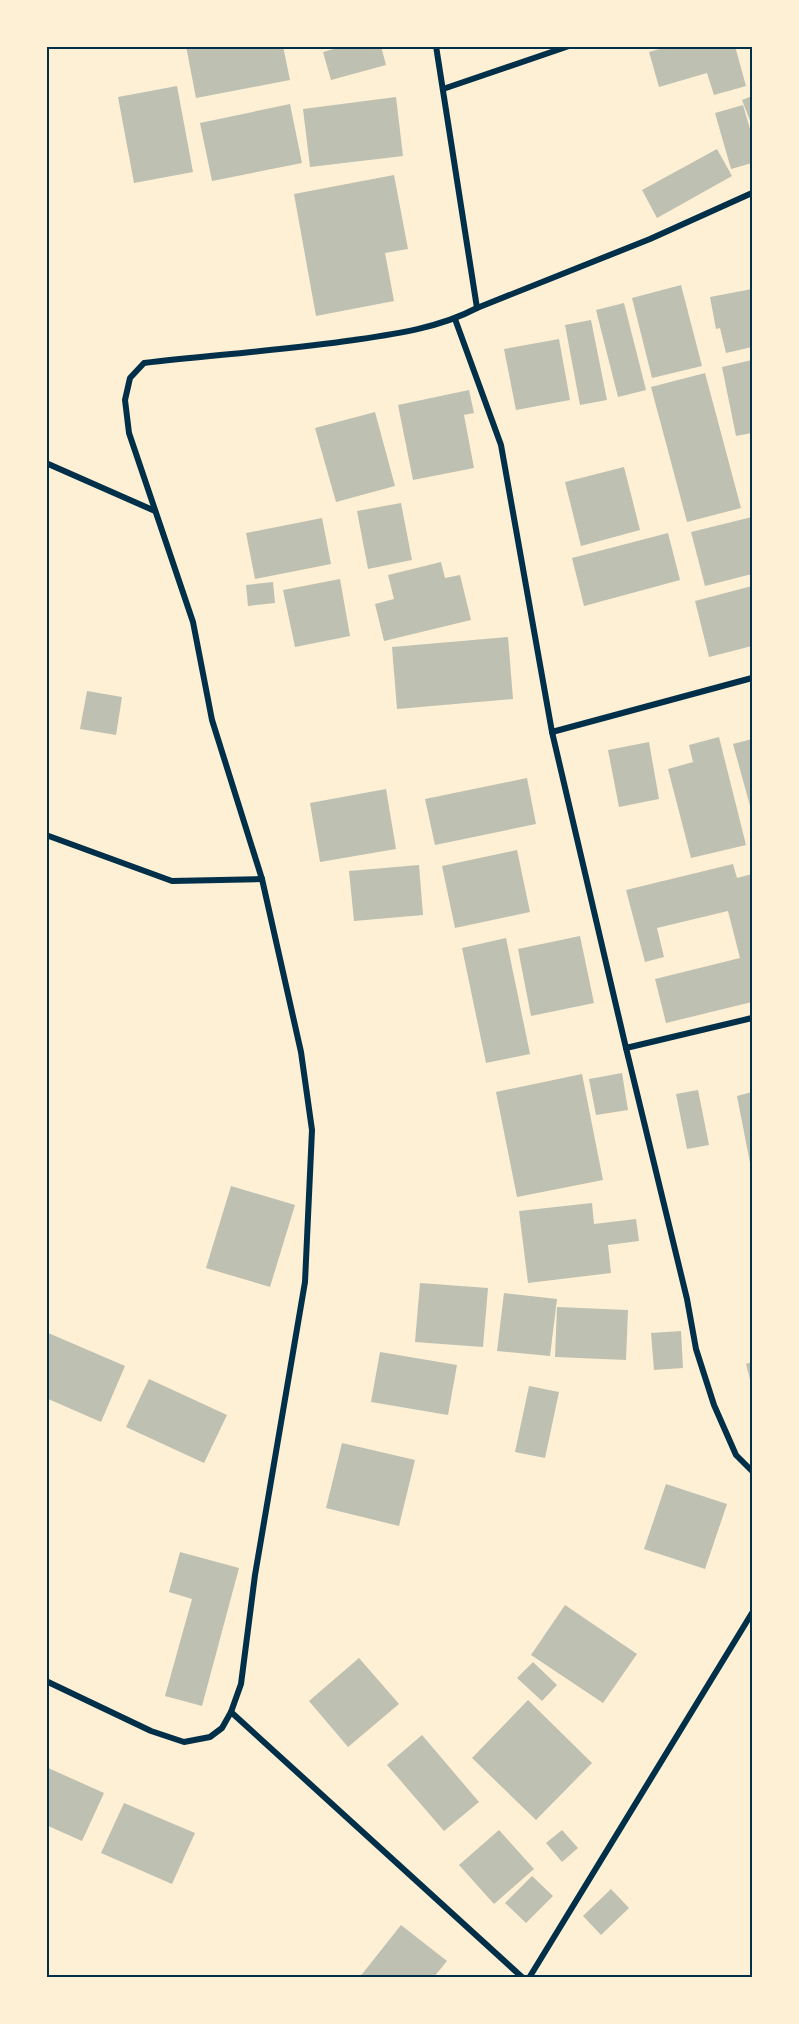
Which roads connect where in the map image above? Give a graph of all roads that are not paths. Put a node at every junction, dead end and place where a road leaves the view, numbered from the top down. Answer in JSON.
{"nodes":[{"id":1,"x":436,"y":46,"type":"edge"},
{"id":2,"x":569,"y":46,"type":"edge"},
{"id":3,"x":443,"y":90,"type":"junction"},
{"id":4,"x":753,"y":194,"type":"edge"},
{"id":5,"x":477,"y":308,"type":"junction"},
{"id":6,"x":455,"y":319,"type":"junction"},
{"id":7,"x":46,"y":463,"type":"edge"},
{"id":8,"x":155,"y":511,"type":"junction"},
{"id":9,"x":753,"y":678,"type":"edge"},
{"id":10,"x":552,"y":732,"type":"junction"},
{"id":11,"x":46,"y":835,"type":"edge"},
{"id":12,"x":262,"y":879,"type":"junction"},
{"id":13,"x":753,"y":1018,"type":"edge"},
{"id":14,"x":626,"y":1048,"type":"junction"},
{"id":15,"x":753,"y":1472,"type":"edge"},
{"id":16,"x":753,"y":1613,"type":"edge"},
{"id":17,"x":46,"y":1681,"type":"edge"},
{"id":18,"x":231,"y":1712,"type":"junction"},
{"id":19,"x":523,"y":1977,"type":"edge"},
{"id":20,"x":529,"y":1977,"type":"edge"}],
"edges":[{"from":1,"to":3,"type":"street"},
{"from":2,"to":3,"type":"street"},
{"from":3,"to":5,"type":"street"},
{"from":4,"to":5,"type":"street"},
{"from":5,"to":6,"type":"street"},
{"from":6,"to":8,"type":"street"},
{"from":6,"to":10,"type":"street"},
{"from":7,"to":8,"type":"street"},
{"from":8,"to":12,"type":"street"},
{"from":9,"to":10,"type":"street"},
{"from":10,"to":14,"type":"street"},
{"from":11,"to":12,"type":"street"},
{"from":12,"to":18,"type":"street"},
{"from":13,"to":14,"type":"street"},
{"from":14,"to":15,"type":"street"},
{"from":16,"to":20,"type":"street"},
{"from":17,"to":18,"type":"street"},
{"from":18,"to":19,"type":"street"}]}
